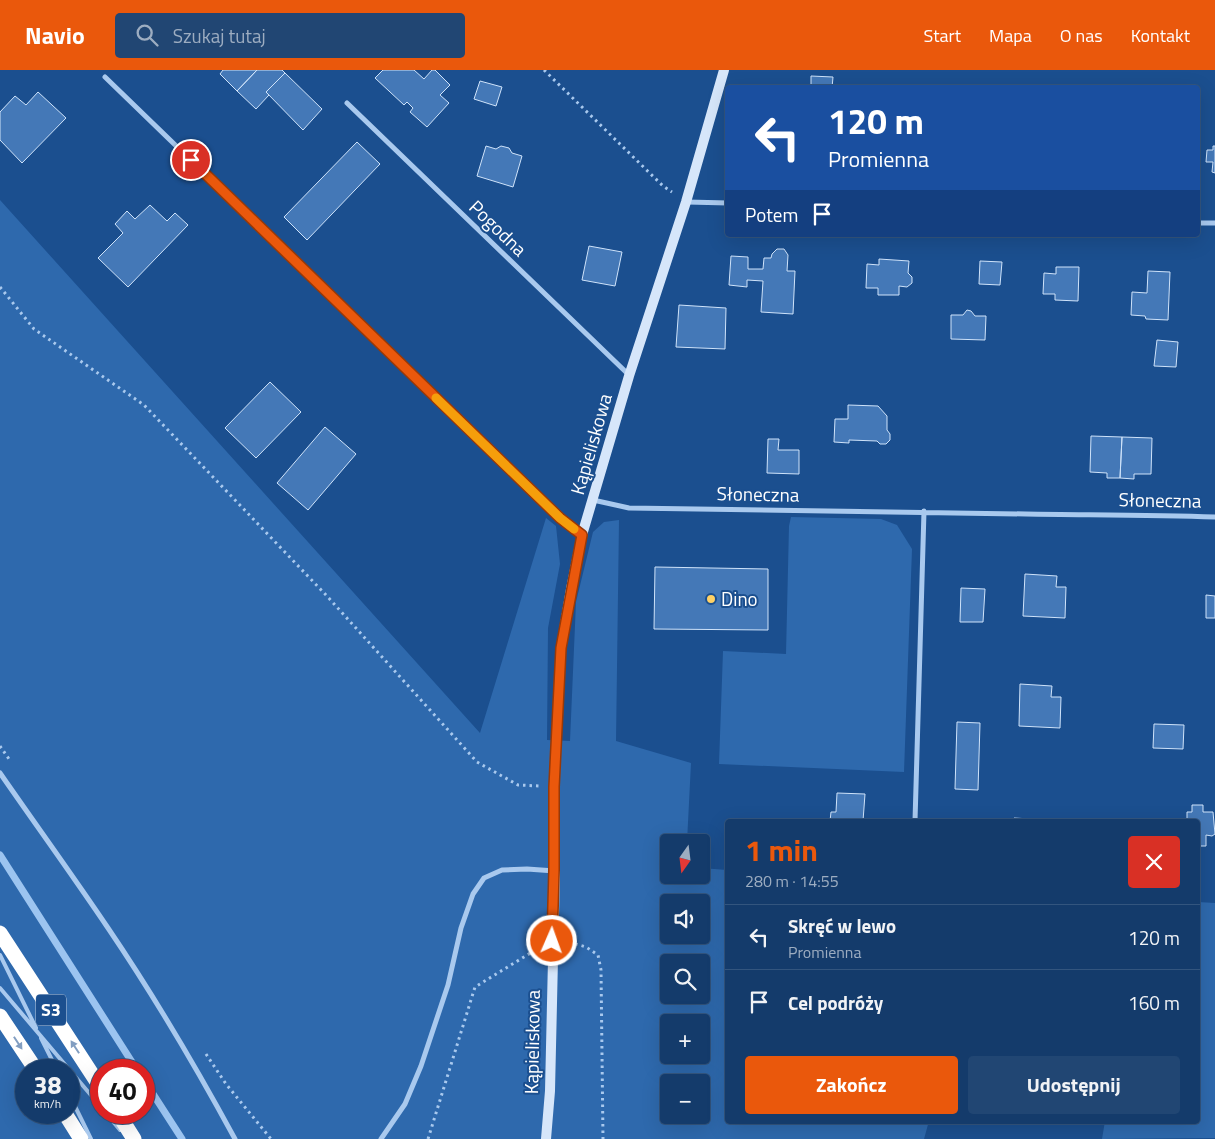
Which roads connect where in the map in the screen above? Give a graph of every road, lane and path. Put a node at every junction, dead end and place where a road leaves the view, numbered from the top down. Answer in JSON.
{"nodes":[{"id":1,"x":544,"y":70,"type":"edge"},
{"id":2,"x":724,"y":70,"type":"edge"},
{"id":3,"x":106,"y":78,"type":"dead end"},
{"id":4,"x":347,"y":103,"type":"dead end"},
{"id":5,"x":686,"y":202,"type":"junction"},
{"id":6,"x":725,"y":203,"type":"edge"},
{"id":7,"x":1200,"y":223,"type":"edge"},
{"id":8,"x":1215,"y":223,"type":"edge"},
{"id":9,"x":0,"y":287,"type":"edge"},
{"id":10,"x":629,"y":376,"type":"junction"},
{"id":11,"x":593,"y":500,"type":"junction"},
{"id":12,"x":924,"y":511,"type":"junction"},
{"id":13,"x":1215,"y":517,"type":"edge"},
{"id":14,"x":582,"y":535,"type":"junction"},
{"id":15,"x":0,"y":773,"type":"edge"},
{"id":16,"x":554,"y":787,"type":"junction"},
{"id":17,"x":915,"y":819,"type":"edge"},
{"id":18,"x":554,"y":870,"type":"junction"},
{"id":19,"x":0,"y":933,"type":"edge"},
{"id":20,"x":0,"y":955,"type":"edge"},
{"id":21,"x":0,"y":988,"type":"edge"},
{"id":22,"x":0,"y":1016,"type":"edge"},
{"id":23,"x":39,"y":1033,"type":"junction"},
{"id":24,"x":29,"y":1059,"type":"edge"},
{"id":25,"x":52,"y":1059,"type":"edge"},
{"id":26,"x":90,"y":1071,"type":"edge"},
{"id":27,"x":90,"y":1095,"type":"edge"},
{"id":28,"x":80,"y":1116,"type":"edge"},
{"id":29,"x":72,"y":1124,"type":"edge"},
{"id":30,"x":117,"y":1124,"type":"edge"},
{"id":31,"x":122,"y":1124,"type":"edge"},
{"id":32,"x":128,"y":1136,"type":"edge"},
{"id":33,"x":81,"y":1139,"type":"edge"},
{"id":34,"x":91,"y":1139,"type":"edge"},
{"id":35,"x":235,"y":1139,"type":"edge"},
{"id":36,"x":380,"y":1139,"type":"edge"},
{"id":37,"x":546,"y":1139,"type":"edge"}],
"edges":[{"from":1,"to":5,"type":"path"},
{"from":2,"to":5,"type":"street","name":"Kąpieliskowa"},
{"from":3,"to":14,"type":"street"},
{"from":4,"to":10,"type":"street","name":"Pogodna"},
{"from":5,"to":6,"type":"street"},
{"from":5,"to":10,"type":"street","name":"Kąpieliskowa"},
{"from":7,"to":8,"type":"street"},
{"from":9,"to":16,"type":"path"},
{"from":10,"to":11,"type":"street","name":"Kąpieliskowa"},
{"from":11,"to":12,"type":"street","name":"Słoneczna"},
{"from":11,"to":14,"type":"street","name":"Kąpieliskowa"},
{"from":12,"to":13,"type":"street","name":"Słoneczna"},
{"from":12,"to":17,"type":"street"},
{"from":14,"to":16,"type":"street","name":"Kąpieliskowa"},
{"from":15,"to":35,"type":"street"},
{"from":16,"to":18,"type":"street","name":"Kąpieliskowa"},
{"from":18,"to":36,"type":"street"},
{"from":18,"to":37,"type":"street","name":"Kąpieliskowa"},
{"from":26,"to":19,"type":"highway","number":"S3","one_way":true},
{"from":20,"to":23,"type":"lane"},
{"from":21,"to":23,"type":"lane"},
{"from":22,"to":24,"type":"highway","number":"S3","one_way":true},
{"from":23,"to":25,"type":"lane"},
{"from":23,"to":27,"type":"lane"},
{"from":28,"to":34,"type":"lane"},
{"from":29,"to":33,"type":"highway"},
{"from":30,"to":32,"type":"lane"},
{"from":31,"to":32,"type":"highway"}]}
